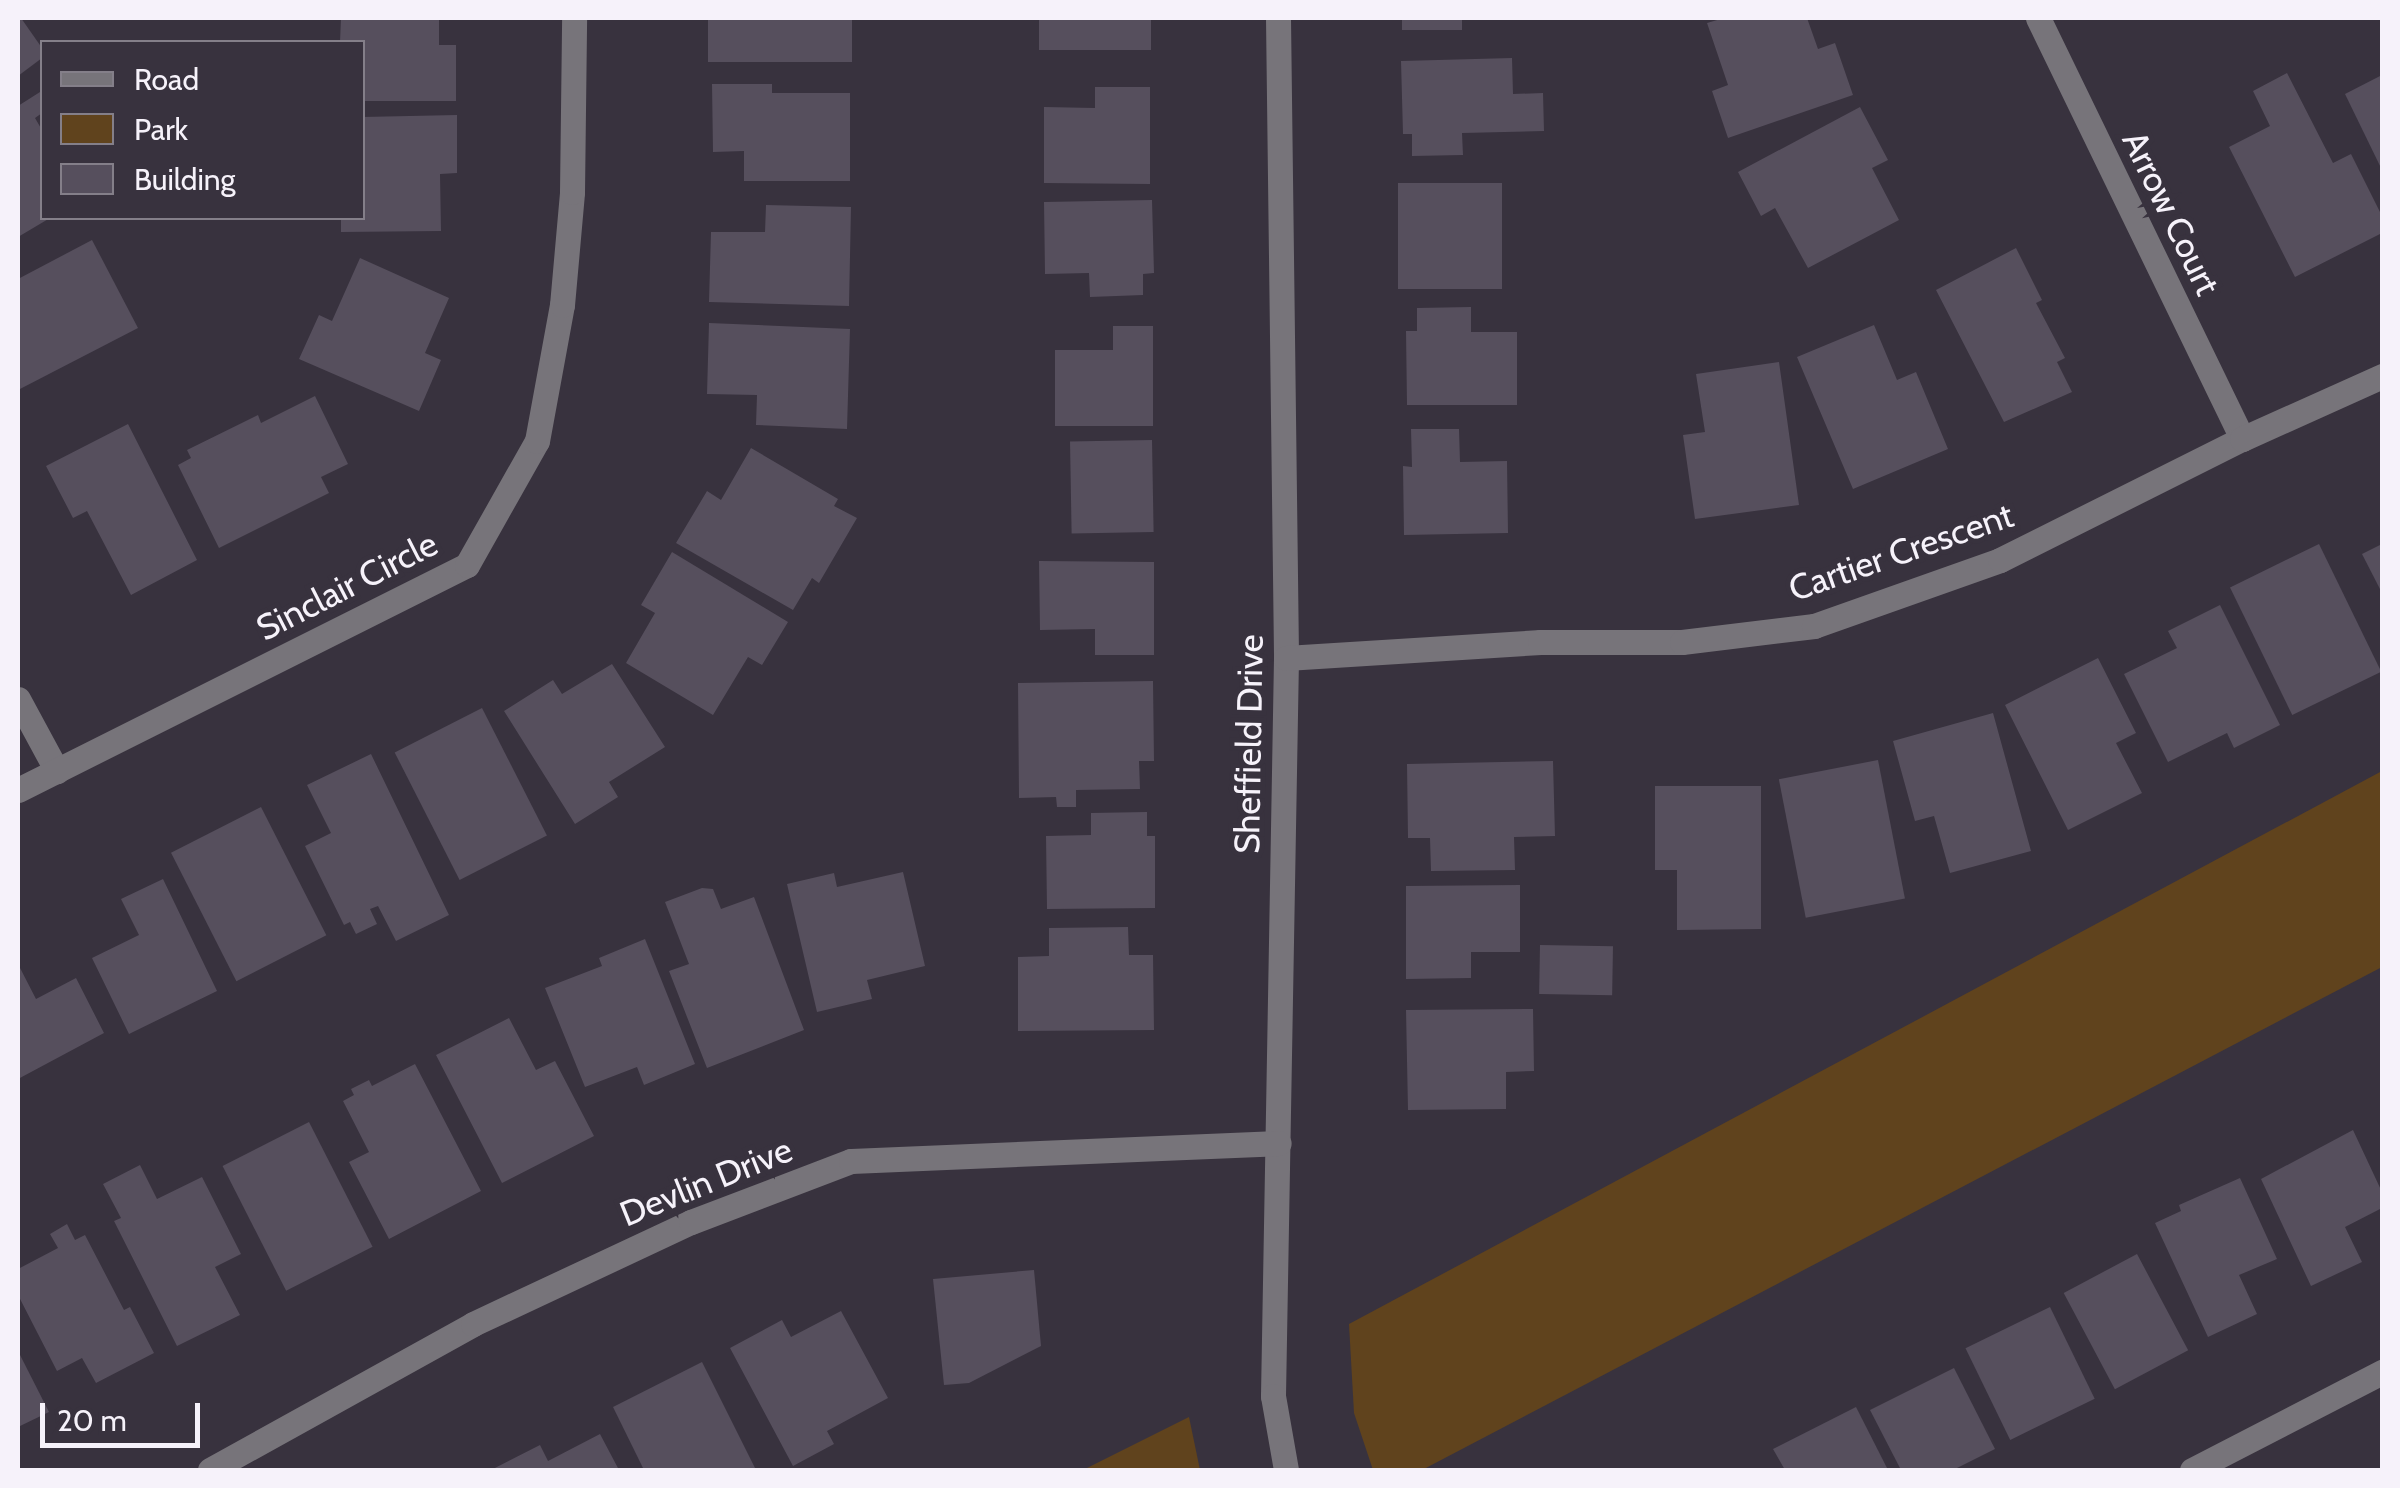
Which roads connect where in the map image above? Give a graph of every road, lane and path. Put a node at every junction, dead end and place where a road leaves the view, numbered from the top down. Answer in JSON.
{"nodes":[{"id":1,"x":574,"y":18,"type":"edge"},
{"id":2,"x":1278,"y":18,"type":"edge"},
{"id":3,"x":2038,"y":18,"type":"edge"},
{"id":4,"x":2382,"y":376,"type":"edge"},
{"id":5,"x":2242,"y":439,"type":"junction"},
{"id":6,"x":1286,"y":658,"type":"junction"},
{"id":7,"x":18,"y":699,"type":"edge"},
{"id":8,"x":57,"y":770,"type":"junction"},
{"id":9,"x":18,"y":790,"type":"edge"},
{"id":10,"x":1279,"y":1143,"type":"junction"},
{"id":11,"x":2382,"y":1372,"type":"edge"},
{"id":12,"x":210,"y":1470,"type":"edge"},
{"id":13,"x":1286,"y":1470,"type":"edge"},
{"id":14,"x":2192,"y":1470,"type":"edge"}],
"edges":[{"from":1,"to":8,"type":"street","name":"Sinclair Circle"},
{"from":2,"to":6,"type":"street","name":"Sheffield Drive"},
{"from":3,"to":5,"type":"street","name":"Arrow Court"},
{"from":4,"to":5,"type":"street","name":"Cartier Crescent"},
{"from":5,"to":6,"type":"street","name":"Cartier Crescent"},
{"from":6,"to":10,"type":"street","name":"Sheffield Drive"},
{"from":7,"to":8,"type":"street"},
{"from":8,"to":9,"type":"street","name":"Sinclair Circle"},
{"from":10,"to":12,"type":"street","name":"Devlin Drive"},
{"from":10,"to":13,"type":"street","name":"Sheffield Drive"},
{"from":11,"to":14,"type":"street"}]}
